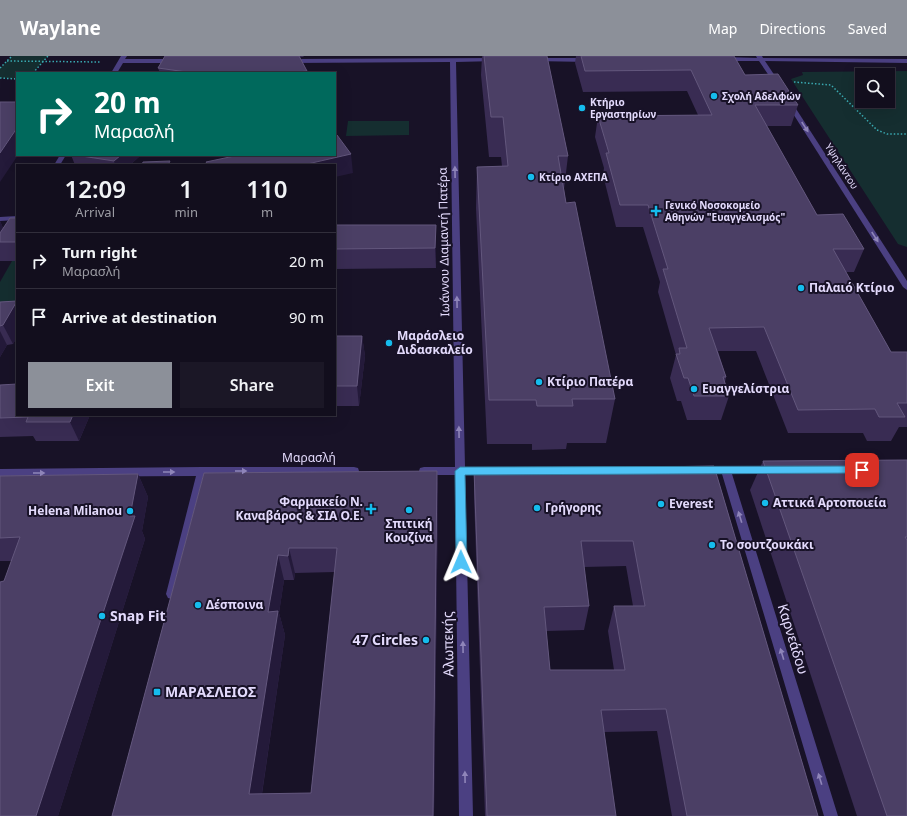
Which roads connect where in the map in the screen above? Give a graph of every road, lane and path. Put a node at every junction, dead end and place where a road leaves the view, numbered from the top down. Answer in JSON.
{"nodes":[{"id":1,"x":12,"y":56,"type":"edge"},
{"id":2,"x":48,"y":56,"type":"edge"},
{"id":3,"x":323,"y":58,"type":"edge"},
{"id":4,"x":760,"y":58,"type":"edge"},
{"id":5,"x":714,"y":59,"type":"edge"},
{"id":6,"x":122,"y":60,"type":"edge"},
{"id":7,"x":453,"y":60,"type":"junction"},
{"id":8,"x":505,"y":60,"type":"edge"},
{"id":9,"x":528,"y":60,"type":"edge"},
{"id":10,"x":596,"y":60,"type":"edge"},
{"id":11,"x":7,"y":61,"type":"junction"},
{"id":12,"x":183,"y":61,"type":"edge"},
{"id":13,"x":284,"y":61,"type":"edge"},
{"id":14,"x":907,"y":61,"type":"edge"},
{"id":15,"x":43,"y":62,"type":"junction"},
{"id":16,"x":0,"y":68,"type":"edge"},
{"id":17,"x":34,"y":72,"type":"edge"},
{"id":18,"x":115,"y":72,"type":"edge"},
{"id":19,"x":0,"y":78,"type":"edge"},
{"id":20,"x":791,"y":78,"type":"dead end"},
{"id":21,"x":16,"y":79,"type":"edge"},
{"id":22,"x":794,"y":82,"type":"junction"},
{"id":23,"x":798,"y":89,"type":"dead end"},
{"id":24,"x":907,"y":134,"type":"edge"},
{"id":25,"x":16,"y":218,"type":"edge"},
{"id":26,"x":0,"y":219,"type":"edge"},
{"id":27,"x":907,"y":287,"type":"edge"},
{"id":28,"x":695,"y":470,"type":"edge"},
{"id":29,"x":726,"y":470,"type":"junction"},
{"id":30,"x":782,"y":470,"type":"edge"},
{"id":31,"x":202,"y":471,"type":"junction"},
{"id":32,"x":366,"y":471,"type":"edge"},
{"id":33,"x":413,"y":471,"type":"edge"},
{"id":34,"x":460,"y":471,"type":"junction"},
{"id":35,"x":499,"y":471,"type":"edge"},
{"id":36,"x":0,"y":473,"type":"edge"},
{"id":37,"x":169,"y":604,"type":"edge"},
{"id":38,"x":466,"y":816,"type":"edge"},
{"id":39,"x":831,"y":816,"type":"edge"}],
"edges":[{"from":1,"to":11,"type":"path"},
{"from":2,"to":15,"type":"path"},
{"from":3,"to":7,"type":"street"},
{"from":3,"to":13,"type":"street"},
{"from":4,"to":5,"type":"street"},
{"from":4,"to":14,"type":"street"},
{"from":4,"to":27,"type":"street","name":"Υψηλάντου","one_way":true},
{"from":6,"to":12,"type":"street"},
{"from":6,"to":15,"type":"path"},
{"from":6,"to":18,"type":"street"},
{"from":7,"to":8,"type":"street"},
{"from":34,"to":7,"type":"street","name":"Ιωάννου Διαμαντή Πατέρα","one_way":true},
{"from":9,"to":10,"type":"street"},
{"from":11,"to":15,"type":"path"},
{"from":11,"to":16,"type":"path"},
{"from":15,"to":17,"type":"path"},
{"from":19,"to":21,"type":"path"},
{"from":20,"to":22,"type":"path"},
{"from":22,"to":23,"type":"path"},
{"from":22,"to":24,"type":"path"},
{"from":25,"to":26,"type":"street"},
{"from":28,"to":29,"type":"street"},
{"from":29,"to":30,"type":"street"},
{"from":39,"to":29,"type":"street","name":"Καρνεάδου","one_way":true},
{"from":31,"to":32,"type":"street","name":"Μαρασλή","one_way":true},
{"from":36,"to":31,"type":"street","name":"Μαρασλή","one_way":true},
{"from":31,"to":37,"type":"street"},
{"from":33,"to":34,"type":"street"},
{"from":34,"to":35,"type":"street"},
{"from":38,"to":34,"type":"street","name":"Αλωπεκής","one_way":true}]}
